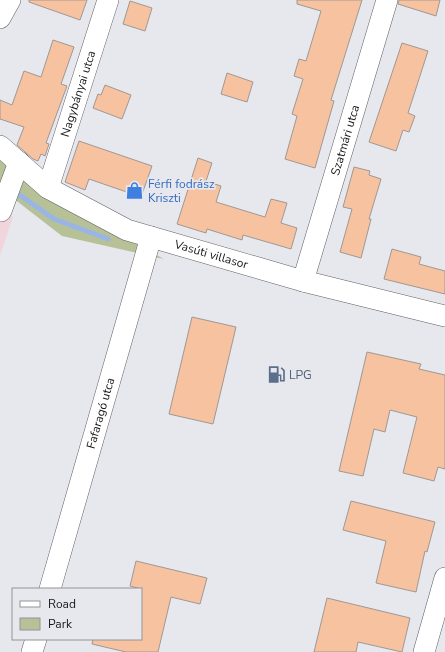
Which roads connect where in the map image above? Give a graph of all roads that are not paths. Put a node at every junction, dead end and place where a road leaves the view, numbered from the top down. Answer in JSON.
{"nodes":[{"id":1,"x":10,"y":0,"type":"edge"},
{"id":2,"x":108,"y":0,"type":"edge"},
{"id":3,"x":387,"y":0,"type":"edge"},
{"id":4,"x":0,"y":18,"type":"edge"},
{"id":5,"x":0,"y":146,"type":"edge"},
{"id":6,"x":19,"y":162,"type":"junction"},
{"id":7,"x":48,"y":188,"type":"junction"},
{"id":8,"x":7,"y":196,"type":"dead end"},
{"id":9,"x":151,"y":237,"type":"junction"},
{"id":10,"x":303,"y":281,"type":"junction"},
{"id":11,"x":445,"y":316,"type":"edge"},
{"id":12,"x":445,"y":578,"type":"edge"},
{"id":13,"x":50,"y":588,"type":"edge"},
{"id":14,"x":36,"y":640,"type":"edge"},
{"id":15,"x":32,"y":652,"type":"edge"},
{"id":16,"x":424,"y":652,"type":"edge"}],
"edges":[{"from":1,"to":4,"type":"street"},
{"from":2,"to":7,"type":"street","name":"Nagybányai utca"},
{"from":3,"to":10,"type":"street","name":"Szatmári utca"},
{"from":5,"to":6,"type":"street","name":"Vasúti villasor"},
{"from":6,"to":7,"type":"street","name":"Vasúti villasor"},
{"from":6,"to":8,"type":"street"},
{"from":7,"to":9,"type":"street","name":"Vasúti villasor"},
{"from":9,"to":10,"type":"street","name":"Vasúti villasor"},
{"from":9,"to":13,"type":"street","name":"Fafaragó utca"},
{"from":10,"to":11,"type":"street","name":"Vasúti villasor"},
{"from":12,"to":16,"type":"street"},
{"from":14,"to":15,"type":"street"}]}
